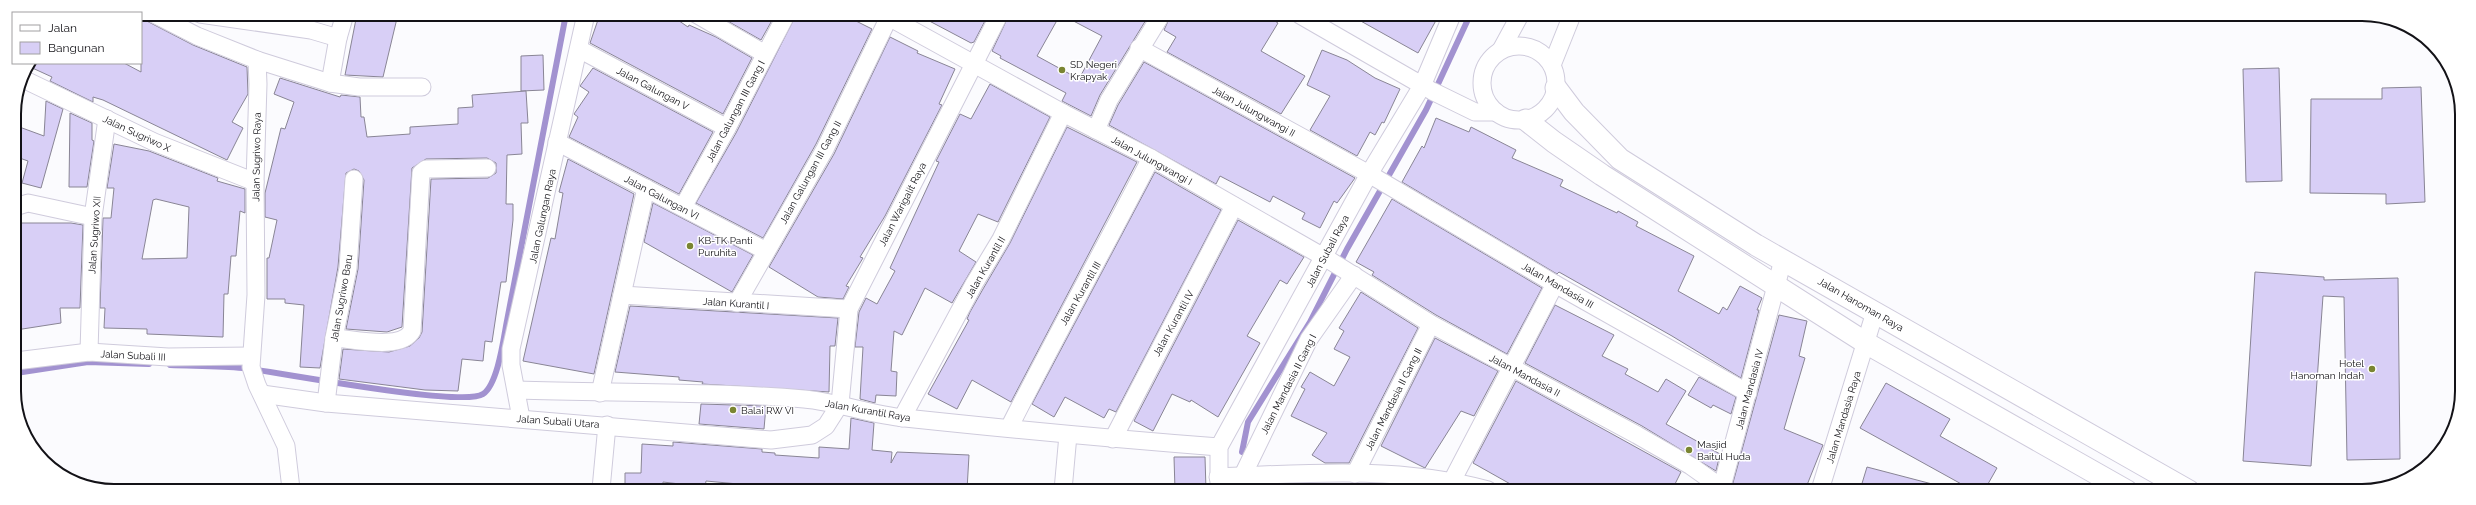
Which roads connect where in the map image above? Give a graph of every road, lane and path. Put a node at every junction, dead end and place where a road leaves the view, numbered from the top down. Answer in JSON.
{"nodes":[{"id":1,"x":168,"y":21,"type":"edge"},
{"id":2,"x":249,"y":21,"type":"edge"},
{"id":3,"x":343,"y":21,"type":"edge"},
{"id":4,"x":585,"y":21,"type":"edge"},
{"id":5,"x":708,"y":21,"type":"edge"},
{"id":6,"x":783,"y":21,"type":"edge"},
{"id":7,"x":885,"y":21,"type":"edge"},
{"id":8,"x":898,"y":21,"type":"edge"},
{"id":9,"x":996,"y":21,"type":"edge"},
{"id":10,"x":1157,"y":21,"type":"edge"},
{"id":11,"x":1310,"y":21,"type":"edge"},
{"id":12,"x":1450,"y":21,"type":"edge"},
{"id":13,"x":1517,"y":21,"type":"edge"},
{"id":14,"x":1570,"y":21,"type":"edge"},
{"id":15,"x":338,"y":38,"type":"junction"},
{"id":16,"x":1139,"y":48,"type":"junction"},
{"id":17,"x":579,"y":49,"type":"junction"},
{"id":18,"x":1501,"y":50,"type":"junction"},
{"id":19,"x":765,"y":54,"type":"junction"},
{"id":20,"x":256,"y":60,"type":"junction"},
{"id":21,"x":973,"y":64,"type":"junction"},
{"id":22,"x":1552,"y":65,"type":"junction"},
{"id":23,"x":27,"y":81,"type":"edge"},
{"id":24,"x":1481,"y":82,"type":"junction"},
{"id":25,"x":330,"y":83,"type":"junction"},
{"id":26,"x":422,"y":87,"type":"dead end"},
{"id":27,"x":1556,"y":88,"type":"junction"},
{"id":28,"x":1432,"y":91,"type":"junction"},
{"id":29,"x":1461,"y":104,"type":"junction"},
{"id":30,"x":1496,"y":112,"type":"junction"},
{"id":31,"x":1063,"y":113,"type":"junction"},
{"id":32,"x":107,"y":119,"type":"junction"},
{"id":33,"x":1526,"y":120,"type":"junction"},
{"id":34,"x":727,"y":128,"type":"junction"},
{"id":35,"x":1096,"y":130,"type":"junction"},
{"id":36,"x":557,"y":142,"type":"junction"},
{"id":37,"x":1151,"y":158,"type":"junction"},
{"id":38,"x":487,"y":168,"type":"dead end"},
{"id":39,"x":354,"y":179,"type":"dead end"},
{"id":40,"x":1382,"y":181,"type":"junction"},
{"id":41,"x":254,"y":182,"type":"junction"},
{"id":42,"x":646,"y":188,"type":"junction"},
{"id":43,"x":21,"y":203,"type":"edge"},
{"id":44,"x":1234,"y":206,"type":"junction"},
{"id":45,"x":683,"y":207,"type":"junction"},
{"id":46,"x":93,"y":217,"type":"junction"},
{"id":47,"x":766,"y":251,"type":"junction"},
{"id":48,"x":1326,"y":258,"type":"junction"},
{"id":49,"x":1783,"y":260,"type":"junction"},
{"id":50,"x":1351,"y":273,"type":"junction"},
{"id":51,"x":1555,"y":284,"type":"junction"},
{"id":52,"x":1776,"y":287,"type":"junction"},
{"id":53,"x":622,"y":295,"type":"junction"},
{"id":54,"x":737,"y":303,"type":"junction"},
{"id":55,"x":849,"y":309,"type":"junction"},
{"id":56,"x":1875,"y":312,"type":"junction"},
{"id":57,"x":1431,"y":324,"type":"junction"},
{"id":58,"x":334,"y":338,"type":"junction"},
{"id":59,"x":1866,"y":343,"type":"junction"},
{"id":60,"x":89,"y":352,"type":"junction"},
{"id":61,"x":21,"y":360,"type":"edge"},
{"id":62,"x":251,"y":361,"type":"junction"},
{"id":63,"x":1511,"y":367,"type":"junction"},
{"id":64,"x":259,"y":390,"type":"junction"},
{"id":65,"x":517,"y":390,"type":"junction"},
{"id":66,"x":600,"y":393,"type":"junction"},
{"id":67,"x":1748,"y":393,"type":"junction"},
{"id":68,"x":326,"y":395,"type":"junction"},
{"id":69,"x":840,"y":404,"type":"junction"},
{"id":70,"x":521,"y":418,"type":"junction"},
{"id":71,"x":902,"y":418,"type":"junction"},
{"id":72,"x":607,"y":424,"type":"junction"},
{"id":73,"x":1009,"y":428,"type":"junction"},
{"id":74,"x":1068,"y":435,"type":"junction"},
{"id":75,"x":1113,"y":439,"type":"junction"},
{"id":76,"x":1219,"y":447,"type":"junction"},
{"id":77,"x":1355,"y":474,"type":"junction"},
{"id":78,"x":1229,"y":479,"type":"edge"},
{"id":79,"x":1452,"y":481,"type":"junction"},
{"id":80,"x":290,"y":484,"type":"edge"},
{"id":81,"x":602,"y":484,"type":"edge"},
{"id":82,"x":1064,"y":484,"type":"edge"},
{"id":83,"x":1462,"y":484,"type":"edge"},
{"id":84,"x":1715,"y":484,"type":"edge"},
{"id":85,"x":1723,"y":484,"type":"edge"},
{"id":86,"x":1822,"y":484,"type":"edge"},
{"id":87,"x":2115,"y":484,"type":"edge"},
{"id":88,"x":2177,"y":484,"type":"edge"}],
"edges":[{"from":1,"to":20,"type":"street"},
{"from":2,"to":15,"type":"street"},
{"from":3,"to":15,"type":"street"},
{"from":4,"to":17,"type":"street","name":"Jalan Galungan Raya"},
{"from":5,"to":19,"type":"street"},
{"from":6,"to":19,"type":"street","name":"Jalan Galungan III Gang I"},
{"from":7,"to":47,"type":"street","name":"Jalan Galungan III Gang II"},
{"from":8,"to":21,"type":"street","name":"Jalan Julungwangi I"},
{"from":9,"to":21,"type":"street","name":"Jalan Warigalit Raya"},
{"from":10,"to":16,"type":"street"},
{"from":11,"to":28,"type":"street"},
{"from":12,"to":28,"type":"street","name":"Jalan Subali Raya"},
{"from":13,"to":18,"type":"street"},
{"from":14,"to":22,"type":"street"},
{"from":15,"to":25,"type":"street"},
{"from":16,"to":35,"type":"street"},
{"from":16,"to":40,"type":"street","name":"Jalan Julungwangi II"},
{"from":17,"to":34,"type":"street","name":"Jalan Galungan V"},
{"from":17,"to":36,"type":"street","name":"Jalan Galungan Raya"},
{"from":18,"to":22,"type":"street"},
{"from":18,"to":24,"type":"street"},
{"from":19,"to":34,"type":"street","name":"Jalan Galungan III Gang I"},
{"from":20,"to":25,"type":"street"},
{"from":20,"to":41,"type":"street","name":"Jalan Sugriwo Raya"},
{"from":21,"to":31,"type":"street","name":"Jalan Julungwangi I"},
{"from":21,"to":55,"type":"street","name":"Jalan Warigalit Raya"},
{"from":22,"to":27,"type":"street"},
{"from":23,"to":32,"type":"street","name":"Jalan Sugriwo X"},
{"from":24,"to":29,"type":"street"},
{"from":24,"to":30,"type":"street"},
{"from":25,"to":26,"type":"street"},
{"from":27,"to":33,"type":"street"},
{"from":27,"to":49,"type":"street","name":"Jalan Hanoman Raya"},
{"from":28,"to":29,"type":"street"},
{"from":28,"to":40,"type":"street","name":"Jalan Subali Raya"},
{"from":29,"to":30,"type":"street"},
{"from":30,"to":33,"type":"street"},
{"from":31,"to":35,"type":"street","name":"Jalan Julungwangi I"},
{"from":31,"to":71,"type":"street","name":"Jalan Kurantil II"},
{"from":32,"to":41,"type":"street","name":"Jalan Sugriwo X"},
{"from":32,"to":46,"type":"street","name":"Jalan Sugriwo XII"},
{"from":33,"to":52,"type":"street"},
{"from":34,"to":45,"type":"street","name":"Jalan Galungan III Gang I"},
{"from":35,"to":37,"type":"street","name":"Jalan Julungwangi I"},
{"from":36,"to":42,"type":"street","name":"Jalan Galungan VI"},
{"from":36,"to":65,"type":"street","name":"Jalan Galungan Raya"},
{"from":37,"to":44,"type":"street","name":"Jalan Julungwangi I"},
{"from":37,"to":73,"type":"street","name":"Jalan Kurantil III"},
{"from":38,"to":58,"type":"street"},
{"from":39,"to":58,"type":"street","name":"Jalan Sugriwo Baru"},
{"from":40,"to":48,"type":"street","name":"Jalan Subali Raya"},
{"from":40,"to":51,"type":"street","name":"Jalan Mandasia III"},
{"from":41,"to":62,"type":"street","name":"Jalan Sugriwo Raya"},
{"from":42,"to":45,"type":"street","name":"Jalan Galungan VI"},
{"from":42,"to":53,"type":"street"},
{"from":43,"to":46,"type":"street"},
{"from":44,"to":48,"type":"street","name":"Jalan Julungwangi I"},
{"from":44,"to":75,"type":"street","name":"Jalan Kurantil IV"},
{"from":45,"to":47,"type":"street","name":"Jalan Galungan VI"},
{"from":46,"to":60,"type":"street","name":"Jalan Sugriwo XII"},
{"from":47,"to":54,"type":"street","name":"Jalan Galungan III Gang II"},
{"from":48,"to":50,"type":"street","name":"Jalan Mandasia II"},
{"from":48,"to":76,"type":"street","name":"Jalan Subali Raya"},
{"from":49,"to":52,"type":"street","name":"Jalan Mandasia IV"},
{"from":49,"to":56,"type":"street","name":"Jalan Hanoman Raya"},
{"from":50,"to":57,"type":"street","name":"Jalan Mandasia II"},
{"from":50,"to":78,"type":"street","name":"Jalan Mandasia II Gang I"},
{"from":51,"to":63,"type":"street"},
{"from":51,"to":67,"type":"street","name":"Jalan Mandasia III"},
{"from":52,"to":59,"type":"street"},
{"from":52,"to":67,"type":"street","name":"Jalan Mandasia IV"},
{"from":53,"to":54,"type":"street","name":"Jalan Kurantil I"},
{"from":53,"to":66,"type":"street"},
{"from":54,"to":55,"type":"street","name":"Jalan Kurantil I"},
{"from":55,"to":69,"type":"street","name":"Jalan Warigalit Raya"},
{"from":56,"to":59,"type":"street","name":"Jalan Mandasia Raya"},
{"from":56,"to":88,"type":"street","name":"Jalan Hanoman Raya"},
{"from":57,"to":63,"type":"street","name":"Jalan Mandasia II"},
{"from":57,"to":77,"type":"street","name":"Jalan Mandasia II Gang II"},
{"from":58,"to":68,"type":"street","name":"Jalan Sugriwo Baru"},
{"from":59,"to":86,"type":"street","name":"Jalan Mandasia Raya"},
{"from":59,"to":87,"type":"street"},
{"from":60,"to":61,"type":"street","name":"Jalan Subali III"},
{"from":60,"to":62,"type":"street","name":"Jalan Subali III"},
{"from":62,"to":64,"type":"street"},
{"from":63,"to":79,"type":"street"},
{"from":63,"to":84,"type":"street","name":"Jalan Mandasia II"},
{"from":64,"to":68,"type":"street","name":"Jalan Subali Utara"},
{"from":64,"to":80,"type":"street"},
{"from":65,"to":66,"type":"street","name":"Jalan Kurantil Raya"},
{"from":65,"to":70,"type":"street","name":"Jalan Galungan Raya"},
{"from":66,"to":69,"type":"street","name":"Jalan Kurantil Raya"},
{"from":67,"to":85,"type":"street","name":"Jalan Mandasia IV"},
{"from":68,"to":70,"type":"street","name":"Jalan Subali Utara"},
{"from":69,"to":71,"type":"street","name":"Jalan Kurantil Raya"},
{"from":69,"to":72,"type":"street","name":"Jalan Subali Utara"},
{"from":70,"to":72,"type":"street","name":"Jalan Subali Utara"},
{"from":71,"to":73,"type":"street","name":"Jalan Kurantil Raya"},
{"from":72,"to":81,"type":"street"},
{"from":73,"to":74,"type":"street","name":"Jalan Kurantil Raya"},
{"from":74,"to":75,"type":"street","name":"Jalan Kurantil Raya"},
{"from":74,"to":82,"type":"street"},
{"from":75,"to":76,"type":"street","name":"Jalan Kurantil Raya"},
{"from":76,"to":78,"type":"street","name":"Jalan Subali Raya"},
{"from":77,"to":78,"type":"street"},
{"from":77,"to":79,"type":"street"},
{"from":79,"to":83,"type":"street"}]}
